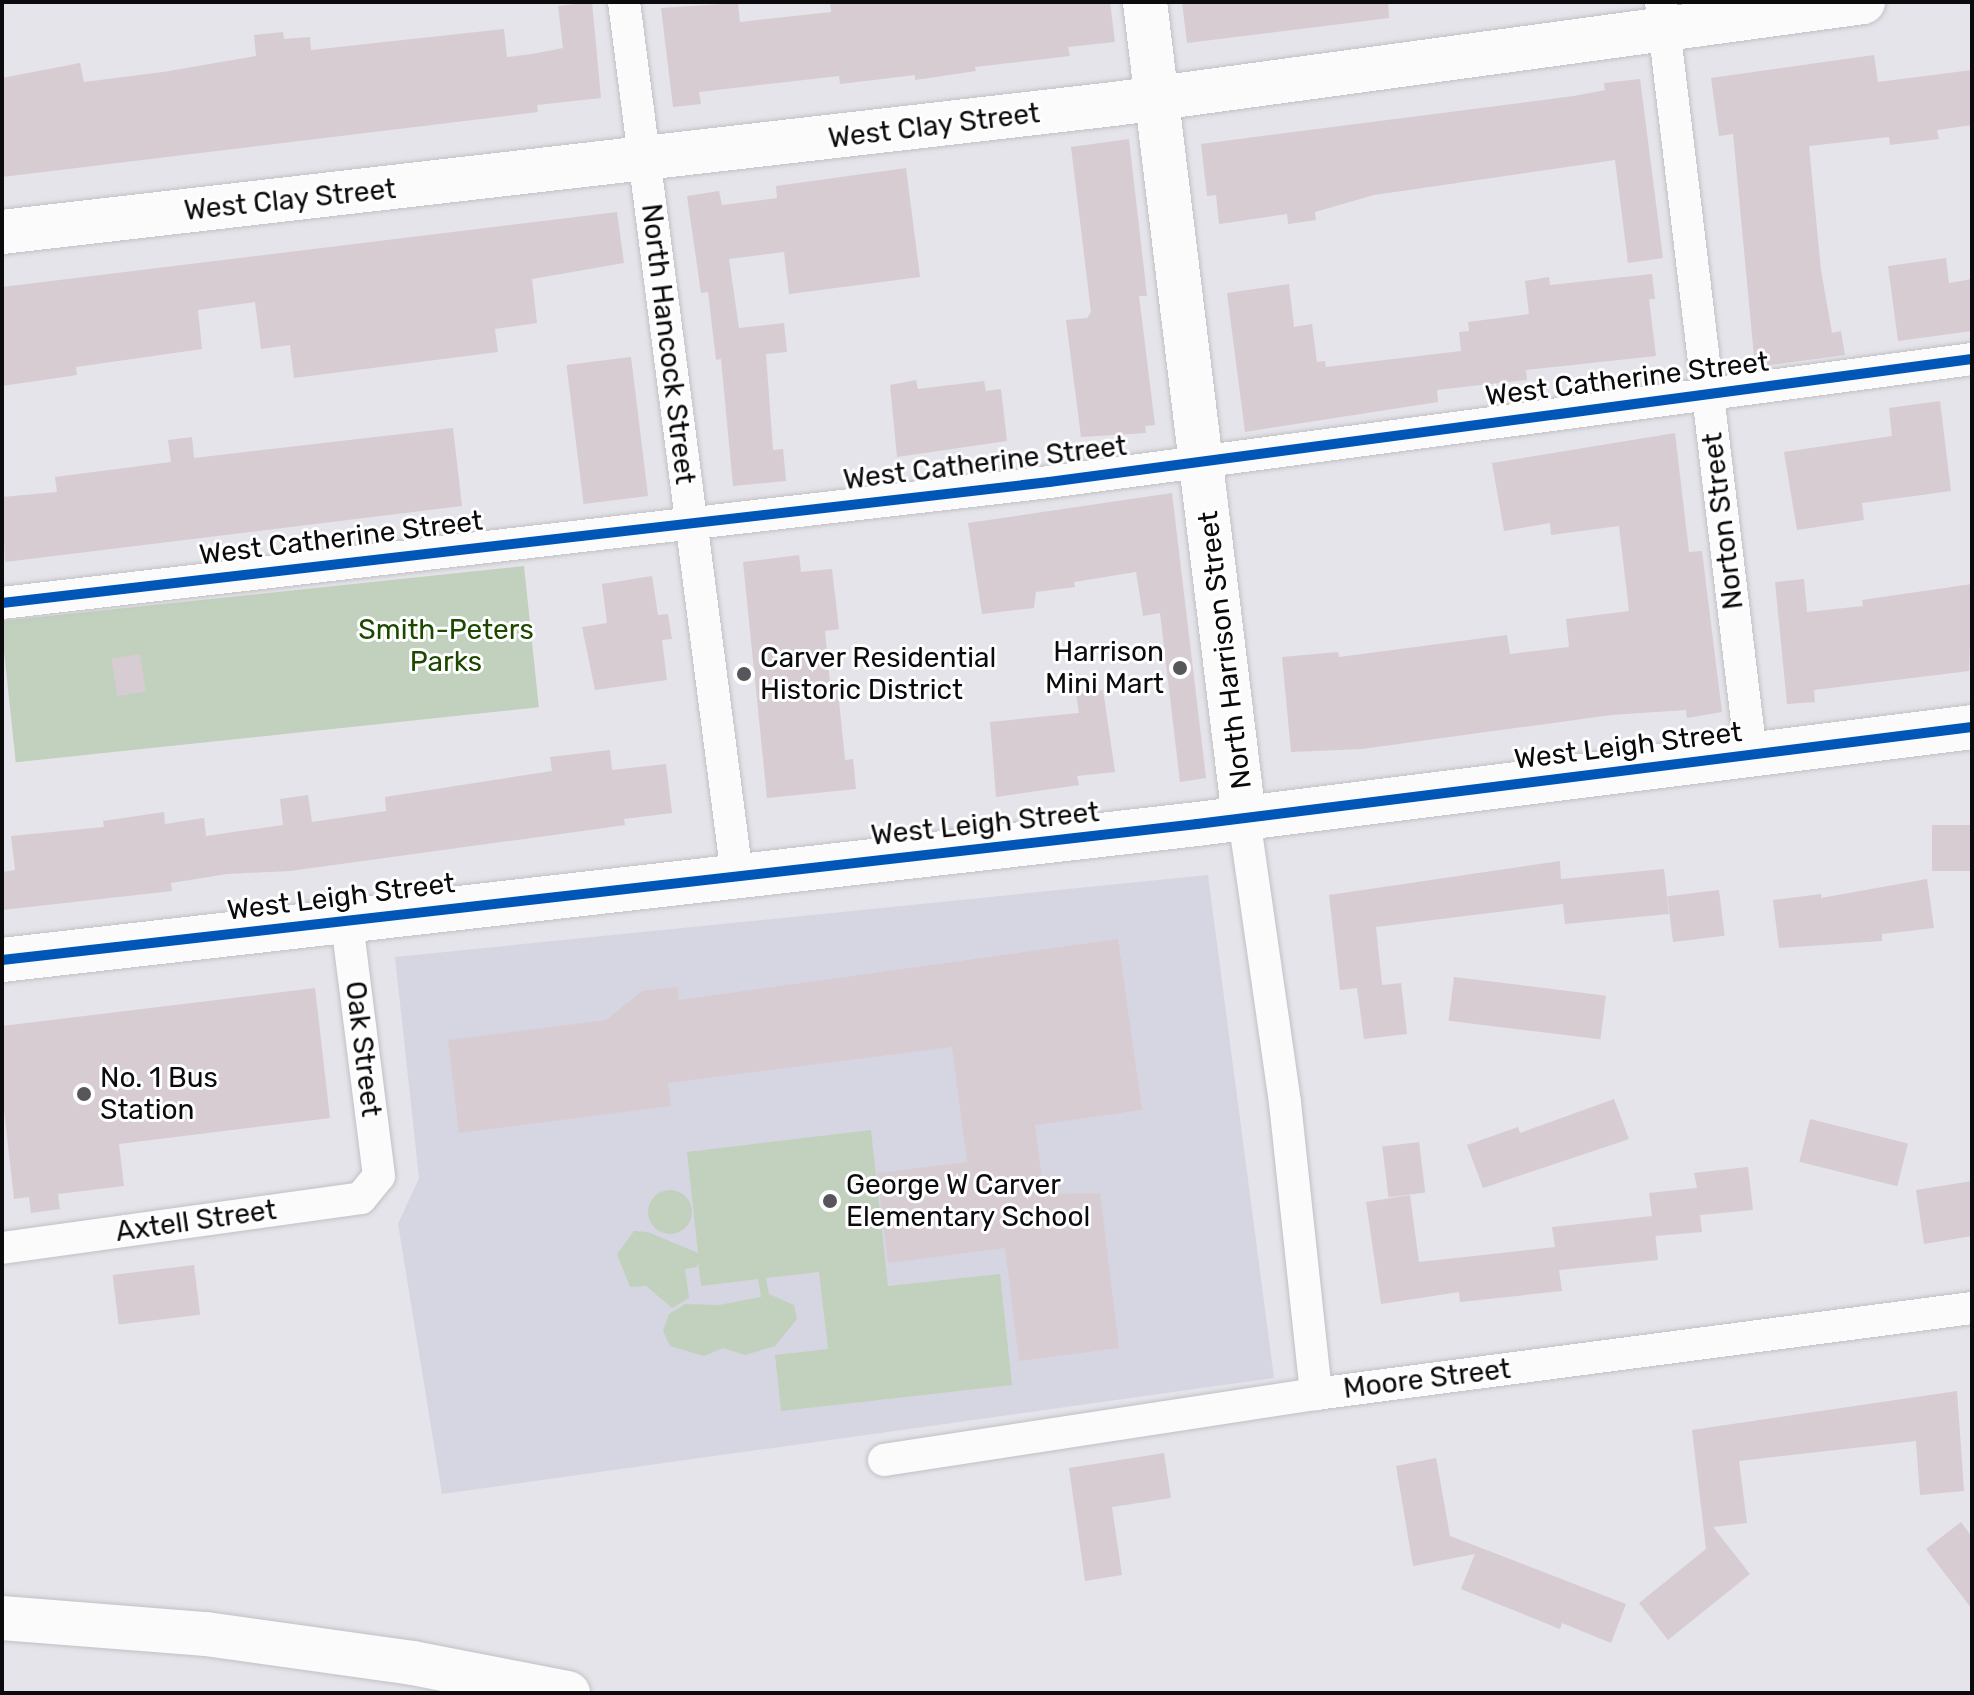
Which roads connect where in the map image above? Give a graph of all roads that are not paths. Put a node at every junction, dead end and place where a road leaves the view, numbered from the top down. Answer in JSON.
{"nodes":[{"id":1,"x":624,"y":2,"type":"edge"},
{"id":2,"x":1145,"y":2,"type":"edge"},
{"id":3,"x":1863,"y":2,"type":"edge"},
{"id":4,"x":1663,"y":15,"type":"edge"},
{"id":5,"x":1156,"y":99,"type":"junction"},
{"id":6,"x":645,"y":161,"type":"junction"},
{"id":7,"x":2,"y":232,"type":"edge"},
{"id":8,"x":1972,"y":359,"type":"edge"},
{"id":9,"x":1708,"y":392,"type":"junction"},
{"id":10,"x":1202,"y":458,"type":"junction"},
{"id":11,"x":690,"y":520,"type":"junction"},
{"id":12,"x":2,"y":603,"type":"edge"},
{"id":13,"x":1972,"y":727,"type":"edge"},
{"id":14,"x":1751,"y":755,"type":"junction"},
{"id":15,"x":1244,"y":818,"type":"junction"},
{"id":16,"x":737,"y":876,"type":"junction"},
{"id":17,"x":347,"y":921,"type":"junction"},
{"id":18,"x":2,"y":960,"type":"edge"},
{"id":19,"x":379,"y":1176,"type":"joint"},
{"id":20,"x":2,"y":1248,"type":"edge"},
{"id":21,"x":1972,"y":1308,"type":"edge"},
{"id":22,"x":1316,"y":1394,"type":"junction"},
{"id":23,"x":884,"y":1460,"type":"dead end"},
{"id":24,"x":2,"y":1618,"type":"edge"},
{"id":25,"x":568,"y":1693,"type":"edge"}],
"edges":[{"from":1,"to":6,"type":"street","name":"North Hancock Street"},
{"from":2,"to":5,"type":"main road","name":"North Harrison Street"},
{"from":3,"to":4,"type":"main road","name":"West Clay Street"},
{"from":4,"to":5,"type":"main road","name":"West Clay Street"},
{"from":4,"to":9,"type":"street","name":"Norton Street"},
{"from":5,"to":6,"type":"main road","name":"West Clay Street"},
{"from":5,"to":10,"type":"main road","name":"North Harrison Street"},
{"from":6,"to":7,"type":"main road","name":"West Clay Street"},
{"from":6,"to":11,"type":"street","name":"North Hancock Street"},
{"from":8,"to":9,"type":"street","name":"West Catherine Street"},
{"from":9,"to":10,"type":"street","name":"West Catherine Street"},
{"from":9,"to":14,"type":"street","name":"Norton Street"},
{"from":10,"to":11,"type":"street","name":"West Catherine Street"},
{"from":10,"to":15,"type":"main road","name":"North Harrison Street"},
{"from":11,"to":12,"type":"street","name":"West Catherine Street"},
{"from":11,"to":16,"type":"street","name":"North Hancock Street"},
{"from":13,"to":14,"type":"main road","name":"West Leigh Street"},
{"from":14,"to":15,"type":"main road","name":"West Leigh Street"},
{"from":15,"to":16,"type":"main road","name":"West Leigh Street"},
{"from":15,"to":22,"type":"street","name":"North Harrison Street"},
{"from":16,"to":17,"type":"main road","name":"West Leigh Street"},
{"from":17,"to":18,"type":"main road","name":"West Leigh Street"},
{"from":17,"to":19,"type":"street","name":"Oak Street"},
{"from":19,"to":20,"type":"street","name":"Axtell Street"},
{"from":21,"to":22,"type":"street","name":"Moore Street"},
{"from":22,"to":23,"type":"street","name":"Moore Street"},
{"from":24,"to":25,"type":"main road"}]}
